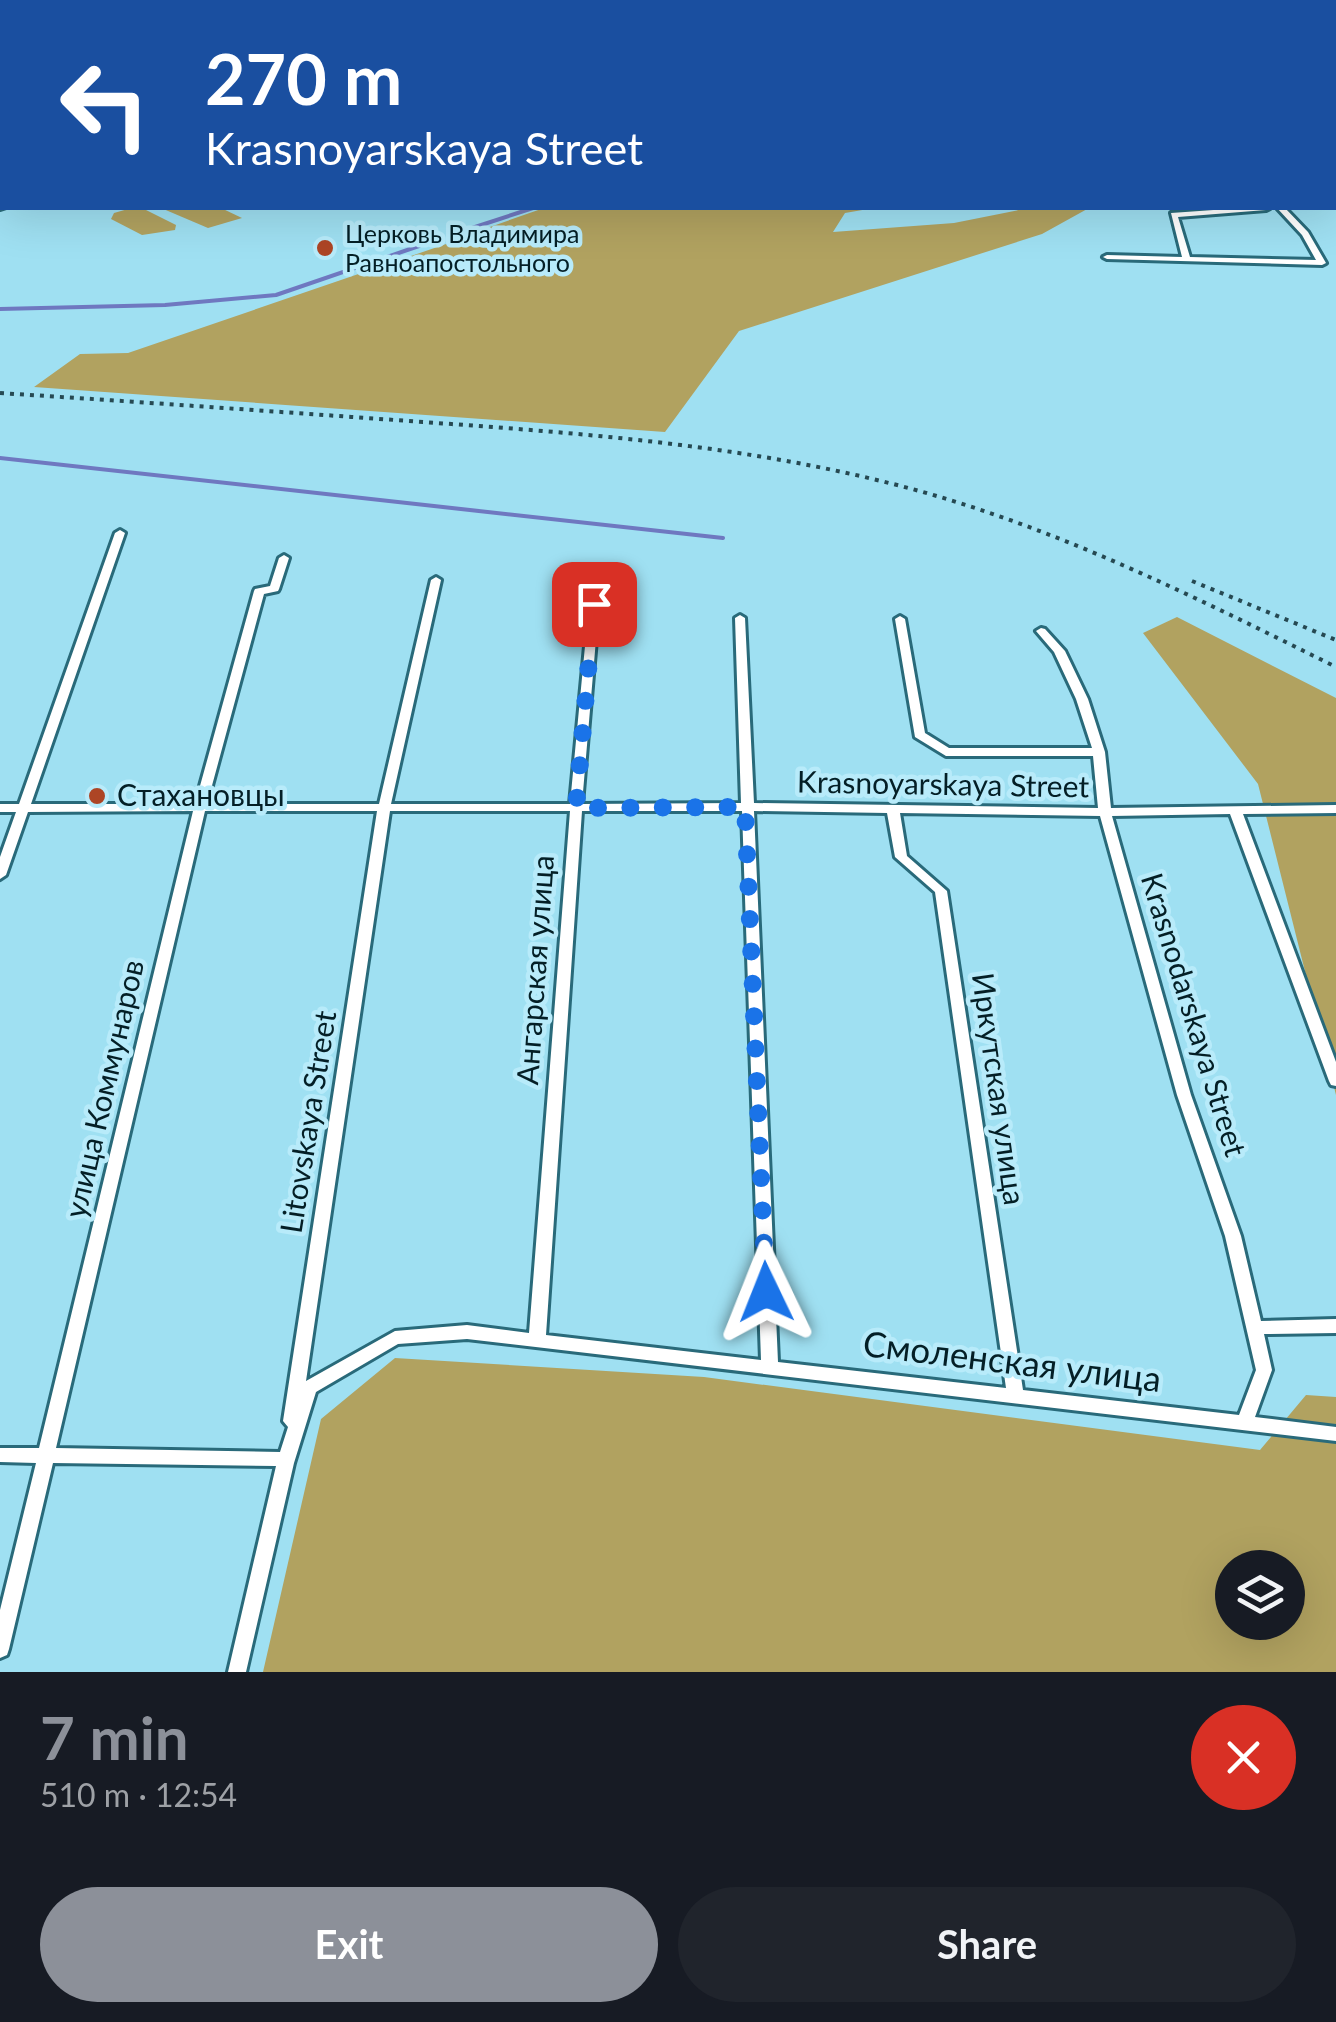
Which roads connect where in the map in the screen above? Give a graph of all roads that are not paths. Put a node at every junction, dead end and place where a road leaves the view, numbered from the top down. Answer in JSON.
{"nodes":[{"id":1,"x":1240,"y":210,"type":"edge"},
{"id":2,"x":1282,"y":210,"type":"edge"},
{"id":3,"x":1106,"y":257,"type":"dead end"},
{"id":4,"x":1186,"y":259,"type":"junction"},
{"id":5,"x":120,"y":534,"type":"dead end"},
{"id":6,"x":284,"y":558,"type":"dead end"},
{"id":7,"x":436,"y":580,"type":"dead end"},
{"id":8,"x":594,"y":604,"type":"dead end"},
{"id":9,"x":740,"y":618,"type":"dead end"},
{"id":10,"x":900,"y":618,"type":"dead end"},
{"id":11,"x":1041,"y":632,"type":"dead end"},
{"id":12,"x":1099,"y":752,"type":"junction"},
{"id":13,"x":745,"y":807,"type":"junction"},
{"id":14,"x":0,"y":808,"type":"edge"},
{"id":15,"x":25,"y":808,"type":"junction"},
{"id":16,"x":200,"y":808,"type":"junction"},
{"id":17,"x":384,"y":808,"type":"junction"},
{"id":18,"x":576,"y":808,"type":"junction"},
{"id":19,"x":1336,"y":808,"type":"edge"},
{"id":20,"x":892,"y":809,"type":"junction"},
{"id":21,"x":1235,"y":810,"type":"junction"},
{"id":22,"x":1105,"y":812,"type":"junction"},
{"id":23,"x":0,"y":876,"type":"edge"},
{"id":24,"x":1336,"y":1081,"type":"edge"},
{"id":25,"x":1336,"y":1326,"type":"edge"},
{"id":26,"x":1254,"y":1328,"type":"junction"},
{"id":27,"x":538,"y":1340,"type":"junction"},
{"id":28,"x":770,"y":1367,"type":"junction"},
{"id":29,"x":1015,"y":1395,"type":"junction"},
{"id":30,"x":1245,"y":1422,"type":"junction"},
{"id":31,"x":1336,"y":1434,"type":"edge"},
{"id":32,"x":46,"y":1454,"type":"junction"},
{"id":33,"x":0,"y":1455,"type":"edge"},
{"id":34,"x":286,"y":1459,"type":"junction"},
{"id":35,"x":0,"y":1649,"type":"edge"},
{"id":36,"x":237,"y":1672,"type":"edge"}],
"edges":[{"from":1,"to":4,"type":"street"},
{"from":2,"to":4,"type":"street"},
{"from":3,"to":4,"type":"street"},
{"from":5,"to":15,"type":"street"},
{"from":6,"to":16,"type":"street","name":"улица Коммунаров"},
{"from":7,"to":17,"type":"street","name":"Litovskaya Street"},
{"from":8,"to":18,"type":"street","name":"Ангарская улица"},
{"from":9,"to":13,"type":"street"},
{"from":10,"to":12,"type":"street"},
{"from":11,"to":12,"type":"street","name":"Krasnodarskaya Street"},
{"from":12,"to":22,"type":"street","name":"Krasnodarskaya Street"},
{"from":13,"to":18,"type":"street","name":"Krasnoyarskaya Street"},
{"from":13,"to":20,"type":"street","name":"Krasnoyarskaya Street"},
{"from":13,"to":28,"type":"street"},
{"from":14,"to":15,"type":"street","name":"Krasnoyarskaya Street"},
{"from":15,"to":16,"type":"street","name":"Krasnoyarskaya Street"},
{"from":15,"to":23,"type":"street"},
{"from":16,"to":17,"type":"street","name":"Krasnoyarskaya Street"},
{"from":16,"to":32,"type":"street","name":"улица Коммунаров"},
{"from":17,"to":18,"type":"street","name":"Krasnoyarskaya Street"},
{"from":17,"to":34,"type":"street","name":"Litovskaya Street"},
{"from":18,"to":27,"type":"street","name":"Ангарская улица"},
{"from":19,"to":21,"type":"street","name":"Krasnoyarskaya Street"},
{"from":20,"to":22,"type":"street","name":"Krasnoyarskaya Street"},
{"from":20,"to":29,"type":"street","name":"Иркутская улица"},
{"from":21,"to":22,"type":"street","name":"Krasnoyarskaya Street"},
{"from":21,"to":24,"type":"street"},
{"from":22,"to":26,"type":"street","name":"Krasnodarskaya Street"},
{"from":25,"to":26,"type":"street"},
{"from":26,"to":30,"type":"street","name":"Krasnodarskaya Street"},
{"from":27,"to":28,"type":"street","name":"Смоленская улица"},
{"from":27,"to":34,"type":"street","name":"Смоленская улица"},
{"from":28,"to":29,"type":"street","name":"Смоленская улица"},
{"from":29,"to":30,"type":"street","name":"Смоленская улица"},
{"from":30,"to":31,"type":"street","name":"Смоленская улица"},
{"from":32,"to":33,"type":"street"},
{"from":32,"to":34,"type":"street"},
{"from":32,"to":35,"type":"street","name":"улица Коммунаров"},
{"from":34,"to":36,"type":"street","name":"Litovskaya Street"}]}
